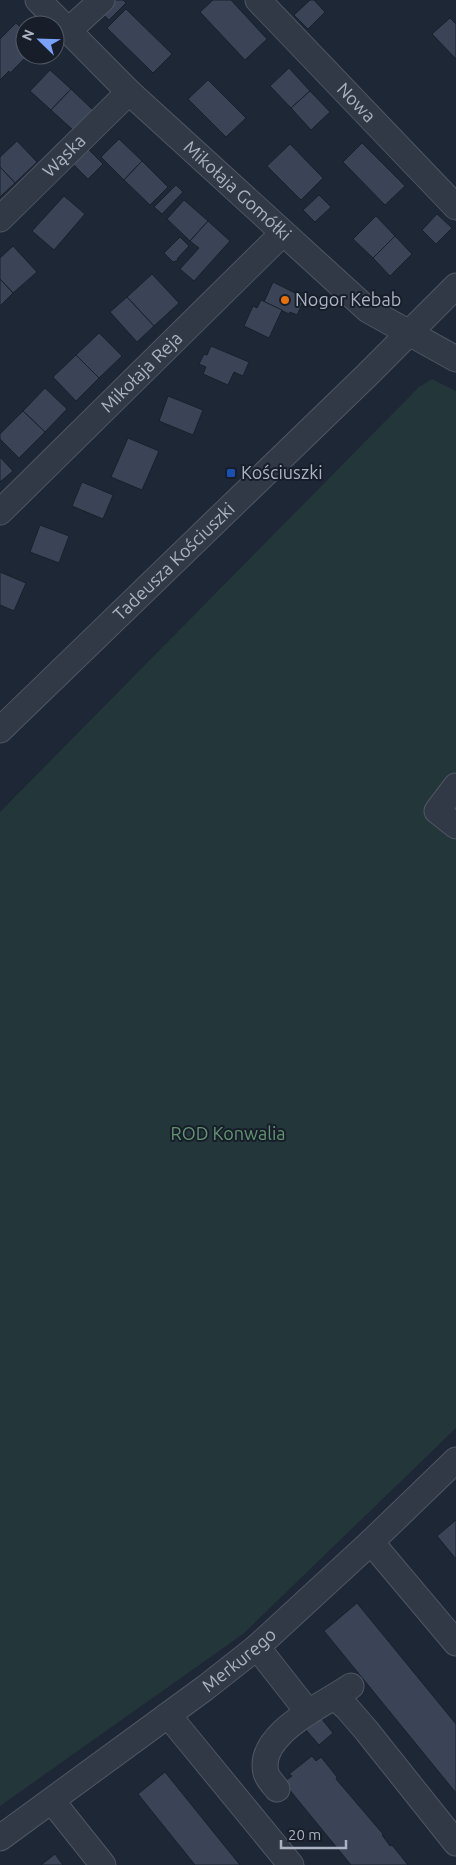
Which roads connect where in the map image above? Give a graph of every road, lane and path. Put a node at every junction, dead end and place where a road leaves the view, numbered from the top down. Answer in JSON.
{"nodes":[{"id":1,"x":38,"y":0,"type":"edge"},
{"id":2,"x":102,"y":0,"type":"edge"},
{"id":3,"x":258,"y":0,"type":"edge"},
{"id":4,"x":68,"y":31,"type":"junction"},
{"id":5,"x":129,"y":92,"type":"junction"},
{"id":6,"x":456,"y":207,"type":"edge"},
{"id":7,"x":0,"y":219,"type":"edge"},
{"id":8,"x":283,"y":233,"type":"junction"},
{"id":9,"x":456,"y":286,"type":"edge"},
{"id":10,"x":409,"y":332,"type":"junction"},
{"id":11,"x":456,"y":359,"type":"edge"},
{"id":12,"x":0,"y":512,"type":"edge"},
{"id":13,"x":0,"y":730,"type":"edge"},
{"id":14,"x":456,"y":786,"type":"edge"},
{"id":15,"x":456,"y":826,"type":"edge"},
{"id":16,"x":456,"y":1460,"type":"edge"},
{"id":17,"x":371,"y":1542,"type":"junction"},
{"id":18,"x":456,"y":1643,"type":"edge"},
{"id":19,"x":256,"y":1647,"type":"junction"},
{"id":20,"x":308,"y":1712,"type":"junction"},
{"id":21,"x":168,"y":1715,"type":"junction"},
{"id":22,"x":277,"y":1789,"type":"dead end"},
{"id":23,"x":52,"y":1801,"type":"junction"},
{"id":24,"x":0,"y":1838,"type":"edge"},
{"id":25,"x":456,"y":1843,"type":"edge"},
{"id":26,"x":103,"y":1865,"type":"edge"},
{"id":27,"x":291,"y":1865,"type":"edge"}],
"edges":[{"from":1,"to":4,"type":"street","name":"Mikołaja Gomółki"},
{"from":2,"to":4,"type":"street"},
{"from":3,"to":6,"type":"street","name":"Nowa"},
{"from":4,"to":5,"type":"street","name":"Mikołaja Gomółki"},
{"from":5,"to":7,"type":"street","name":"Wąska"},
{"from":5,"to":8,"type":"street","name":"Mikołaja Gomółki"},
{"from":8,"to":10,"type":"street","name":"Mikołaja Gomółki"},
{"from":8,"to":12,"type":"street","name":"Mikołaja Reja"},
{"from":9,"to":10,"type":"street","name":"Tadeusza Kościuszki"},
{"from":10,"to":11,"type":"street","name":"Mikołaja Gomółki"},
{"from":10,"to":13,"type":"street","name":"Tadeusza Kościuszki"},
{"from":14,"to":15,"type":"street"},
{"from":16,"to":17,"type":"street","name":"Merkurego"},
{"from":17,"to":18,"type":"street"},
{"from":17,"to":19,"type":"street","name":"Merkurego"},
{"from":19,"to":20,"type":"street"},
{"from":19,"to":21,"type":"street","name":"Merkurego"},
{"from":20,"to":22,"type":"street"},
{"from":20,"to":25,"type":"street"},
{"from":21,"to":23,"type":"street","name":"Merkurego"},
{"from":21,"to":27,"type":"street"},
{"from":23,"to":24,"type":"street","name":"Merkurego"},
{"from":23,"to":26,"type":"street"}]}
